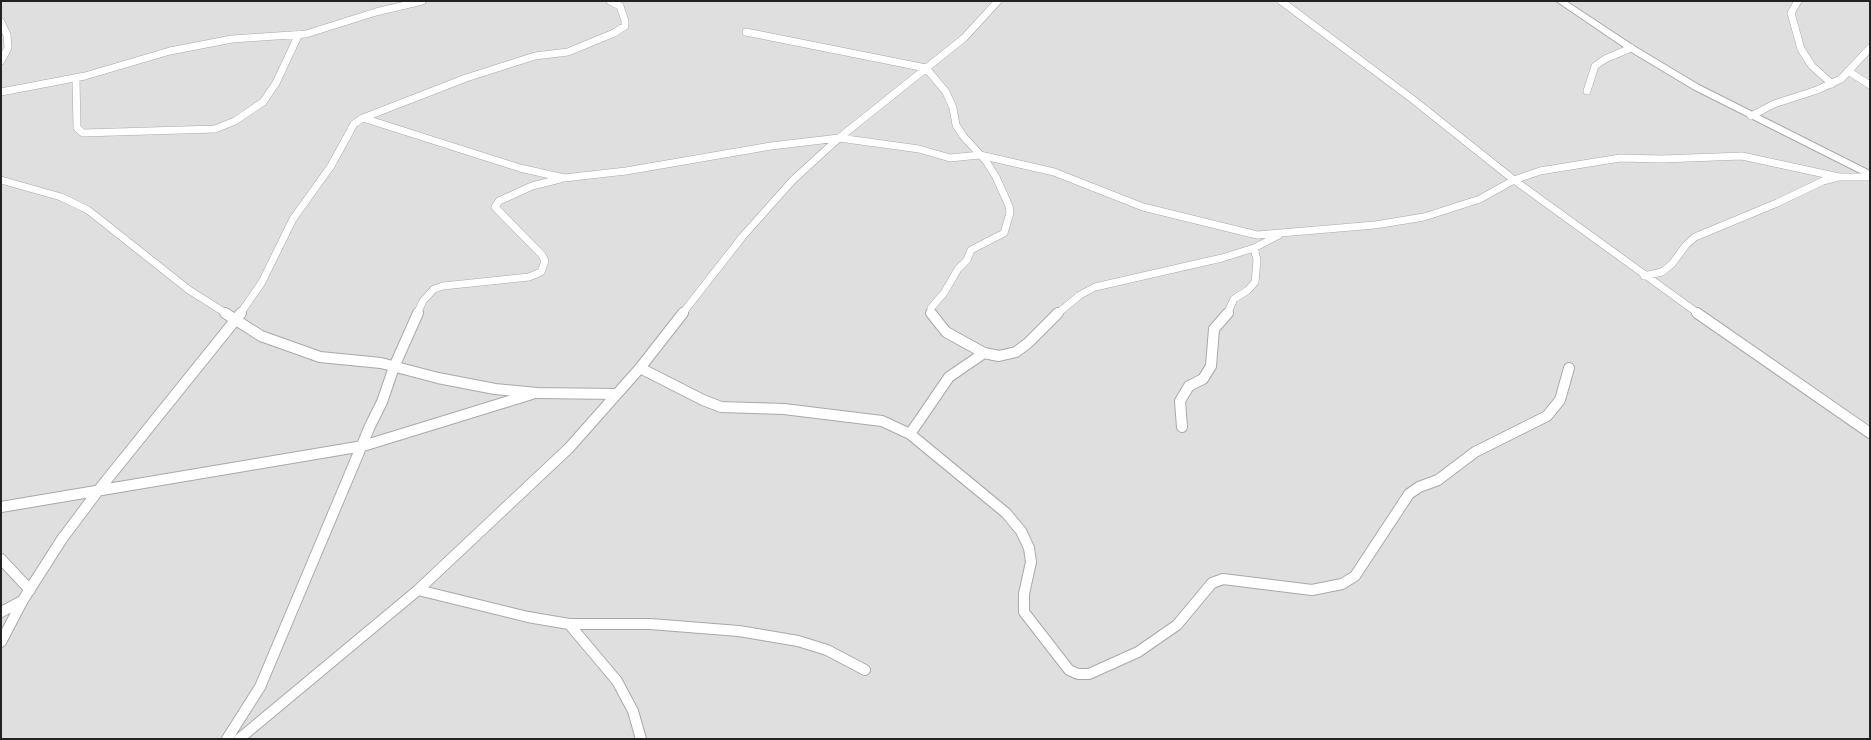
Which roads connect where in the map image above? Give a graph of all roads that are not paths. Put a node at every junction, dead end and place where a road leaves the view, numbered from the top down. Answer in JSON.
{"nodes":[{"id":1,"x":422,"y":1,"type":"edge"},
{"id":2,"x":610,"y":1,"type":"edge"},
{"id":3,"x":998,"y":1,"type":"edge"},
{"id":4,"x":1281,"y":1,"type":"edge"},
{"id":5,"x":1560,"y":1,"type":"edge"},
{"id":6,"x":1798,"y":1,"type":"edge"},
{"id":7,"x":1,"y":22,"type":"edge"},
{"id":8,"x":746,"y":32,"type":"dead end"},
{"id":9,"x":299,"y":34,"type":"junction"},
{"id":10,"x":1631,"y":48,"type":"junction"},
{"id":11,"x":1870,"y":48,"type":"edge"},
{"id":12,"x":1,"y":61,"type":"edge"},
{"id":13,"x":926,"y":68,"type":"junction"},
{"id":14,"x":1848,"y":72,"type":"junction"},
{"id":15,"x":76,"y":79,"type":"junction"},
{"id":16,"x":1832,"y":84,"type":"junction"},
{"id":17,"x":1870,"y":85,"type":"edge"},
{"id":18,"x":1588,"y":91,"type":"dead end"},
{"id":19,"x":1,"y":92,"type":"edge"},
{"id":20,"x":1751,"y":116,"type":"junction"},
{"id":21,"x":363,"y":118,"type":"junction"},
{"id":22,"x":839,"y":138,"type":"junction"},
{"id":23,"x":980,"y":155,"type":"junction"},
{"id":24,"x":1870,"y":176,"type":"edge"},
{"id":25,"x":1839,"y":177,"type":"junction"},
{"id":26,"x":564,"y":178,"type":"junction"},
{"id":27,"x":1,"y":180,"type":"edge"},
{"id":28,"x":1514,"y":180,"type":"junction"},
{"id":29,"x":1281,"y":234,"type":"junction"},
{"id":30,"x":1254,"y":248,"type":"junction"},
{"id":31,"x":1644,"y":276,"type":"junction"},
{"id":32,"x":236,"y":321,"type":"junction"},
{"id":33,"x":984,"y":353,"type":"junction"},
{"id":34,"x":394,"y":367,"type":"junction"},
{"id":35,"x":640,"y":368,"type":"junction"},
{"id":36,"x":1568,"y":368,"type":"dead end"},
{"id":37,"x":537,"y":393,"type":"junction"},
{"id":38,"x":616,"y":394,"type":"junction"},
{"id":39,"x":1182,"y":426,"type":"dead end"},
{"id":40,"x":1870,"y":433,"type":"edge"},
{"id":41,"x":910,"y":434,"type":"junction"},
{"id":42,"x":363,"y":446,"type":"junction"},
{"id":43,"x":97,"y":492,"type":"junction"},
{"id":44,"x":1,"y":507,"type":"edge"},
{"id":45,"x":1,"y":559,"type":"edge"},
{"id":46,"x":30,"y":590,"type":"junction"},
{"id":47,"x":418,"y":590,"type":"junction"},
{"id":48,"x":22,"y":600,"type":"junction"},
{"id":49,"x":1,"y":612,"type":"edge"},
{"id":50,"x":569,"y":624,"type":"junction"},
{"id":51,"x":1,"y":642,"type":"edge"},
{"id":52,"x":864,"y":670,"type":"dead end"},
{"id":53,"x":227,"y":739,"type":"edge"},
{"id":54,"x":238,"y":739,"type":"edge"},
{"id":55,"x":640,"y":739,"type":"edge"}],
"edges":[{"from":1,"to":9,"type":"street"},
{"from":2,"to":21,"type":"street"},
{"from":3,"to":13,"type":"street"},
{"from":4,"to":28,"type":"street"},
{"from":5,"to":10,"type":"street"},
{"from":6,"to":16,"type":"street"},
{"from":7,"to":12,"type":"street"},
{"from":8,"to":13,"type":"street"},
{"from":9,"to":15,"type":"street"},
{"from":9,"to":15,"type":"street"},
{"from":10,"to":18,"type":"street"},
{"from":10,"to":20,"type":"street"},
{"from":11,"to":14,"type":"street"},
{"from":13,"to":22,"type":"street"},
{"from":13,"to":23,"type":"street"},
{"from":14,"to":16,"type":"street"},
{"from":14,"to":17,"type":"street"},
{"from":15,"to":19,"type":"street"},
{"from":16,"to":20,"type":"street"},
{"from":20,"to":24,"type":"street"},
{"from":21,"to":26,"type":"street"},
{"from":21,"to":32,"type":"street"},
{"from":22,"to":23,"type":"street"},
{"from":22,"to":26,"type":"street"},
{"from":22,"to":35,"type":"street"},
{"from":23,"to":29,"type":"street"},
{"from":23,"to":33,"type":"street"},
{"from":24,"to":25,"type":"street"},
{"from":25,"to":28,"type":"street"},
{"from":25,"to":31,"type":"street"},
{"from":26,"to":34,"type":"street"},
{"from":27,"to":32,"type":"street"},
{"from":28,"to":29,"type":"street"},
{"from":28,"to":31,"type":"street"},
{"from":29,"to":30,"type":"street"},
{"from":30,"to":33,"type":"street"},
{"from":30,"to":39,"type":"street"},
{"from":31,"to":40,"type":"street"},
{"from":32,"to":34,"type":"street"},
{"from":32,"to":43,"type":"street"},
{"from":33,"to":41,"type":"street"},
{"from":34,"to":37,"type":"street"},
{"from":34,"to":42,"type":"street"},
{"from":35,"to":38,"type":"street"},
{"from":35,"to":41,"type":"street"},
{"from":36,"to":41,"type":"street"},
{"from":37,"to":38,"type":"street"},
{"from":37,"to":42,"type":"street"},
{"from":38,"to":47,"type":"street"},
{"from":42,"to":43,"type":"street"},
{"from":42,"to":53,"type":"street"},
{"from":43,"to":44,"type":"street"},
{"from":43,"to":46,"type":"street"},
{"from":45,"to":46,"type":"street"},
{"from":46,"to":48,"type":"street"},
{"from":47,"to":50,"type":"street"},
{"from":47,"to":54,"type":"street"},
{"from":48,"to":49,"type":"street"},
{"from":48,"to":51,"type":"street"},
{"from":50,"to":52,"type":"street"},
{"from":50,"to":55,"type":"street"}]}
